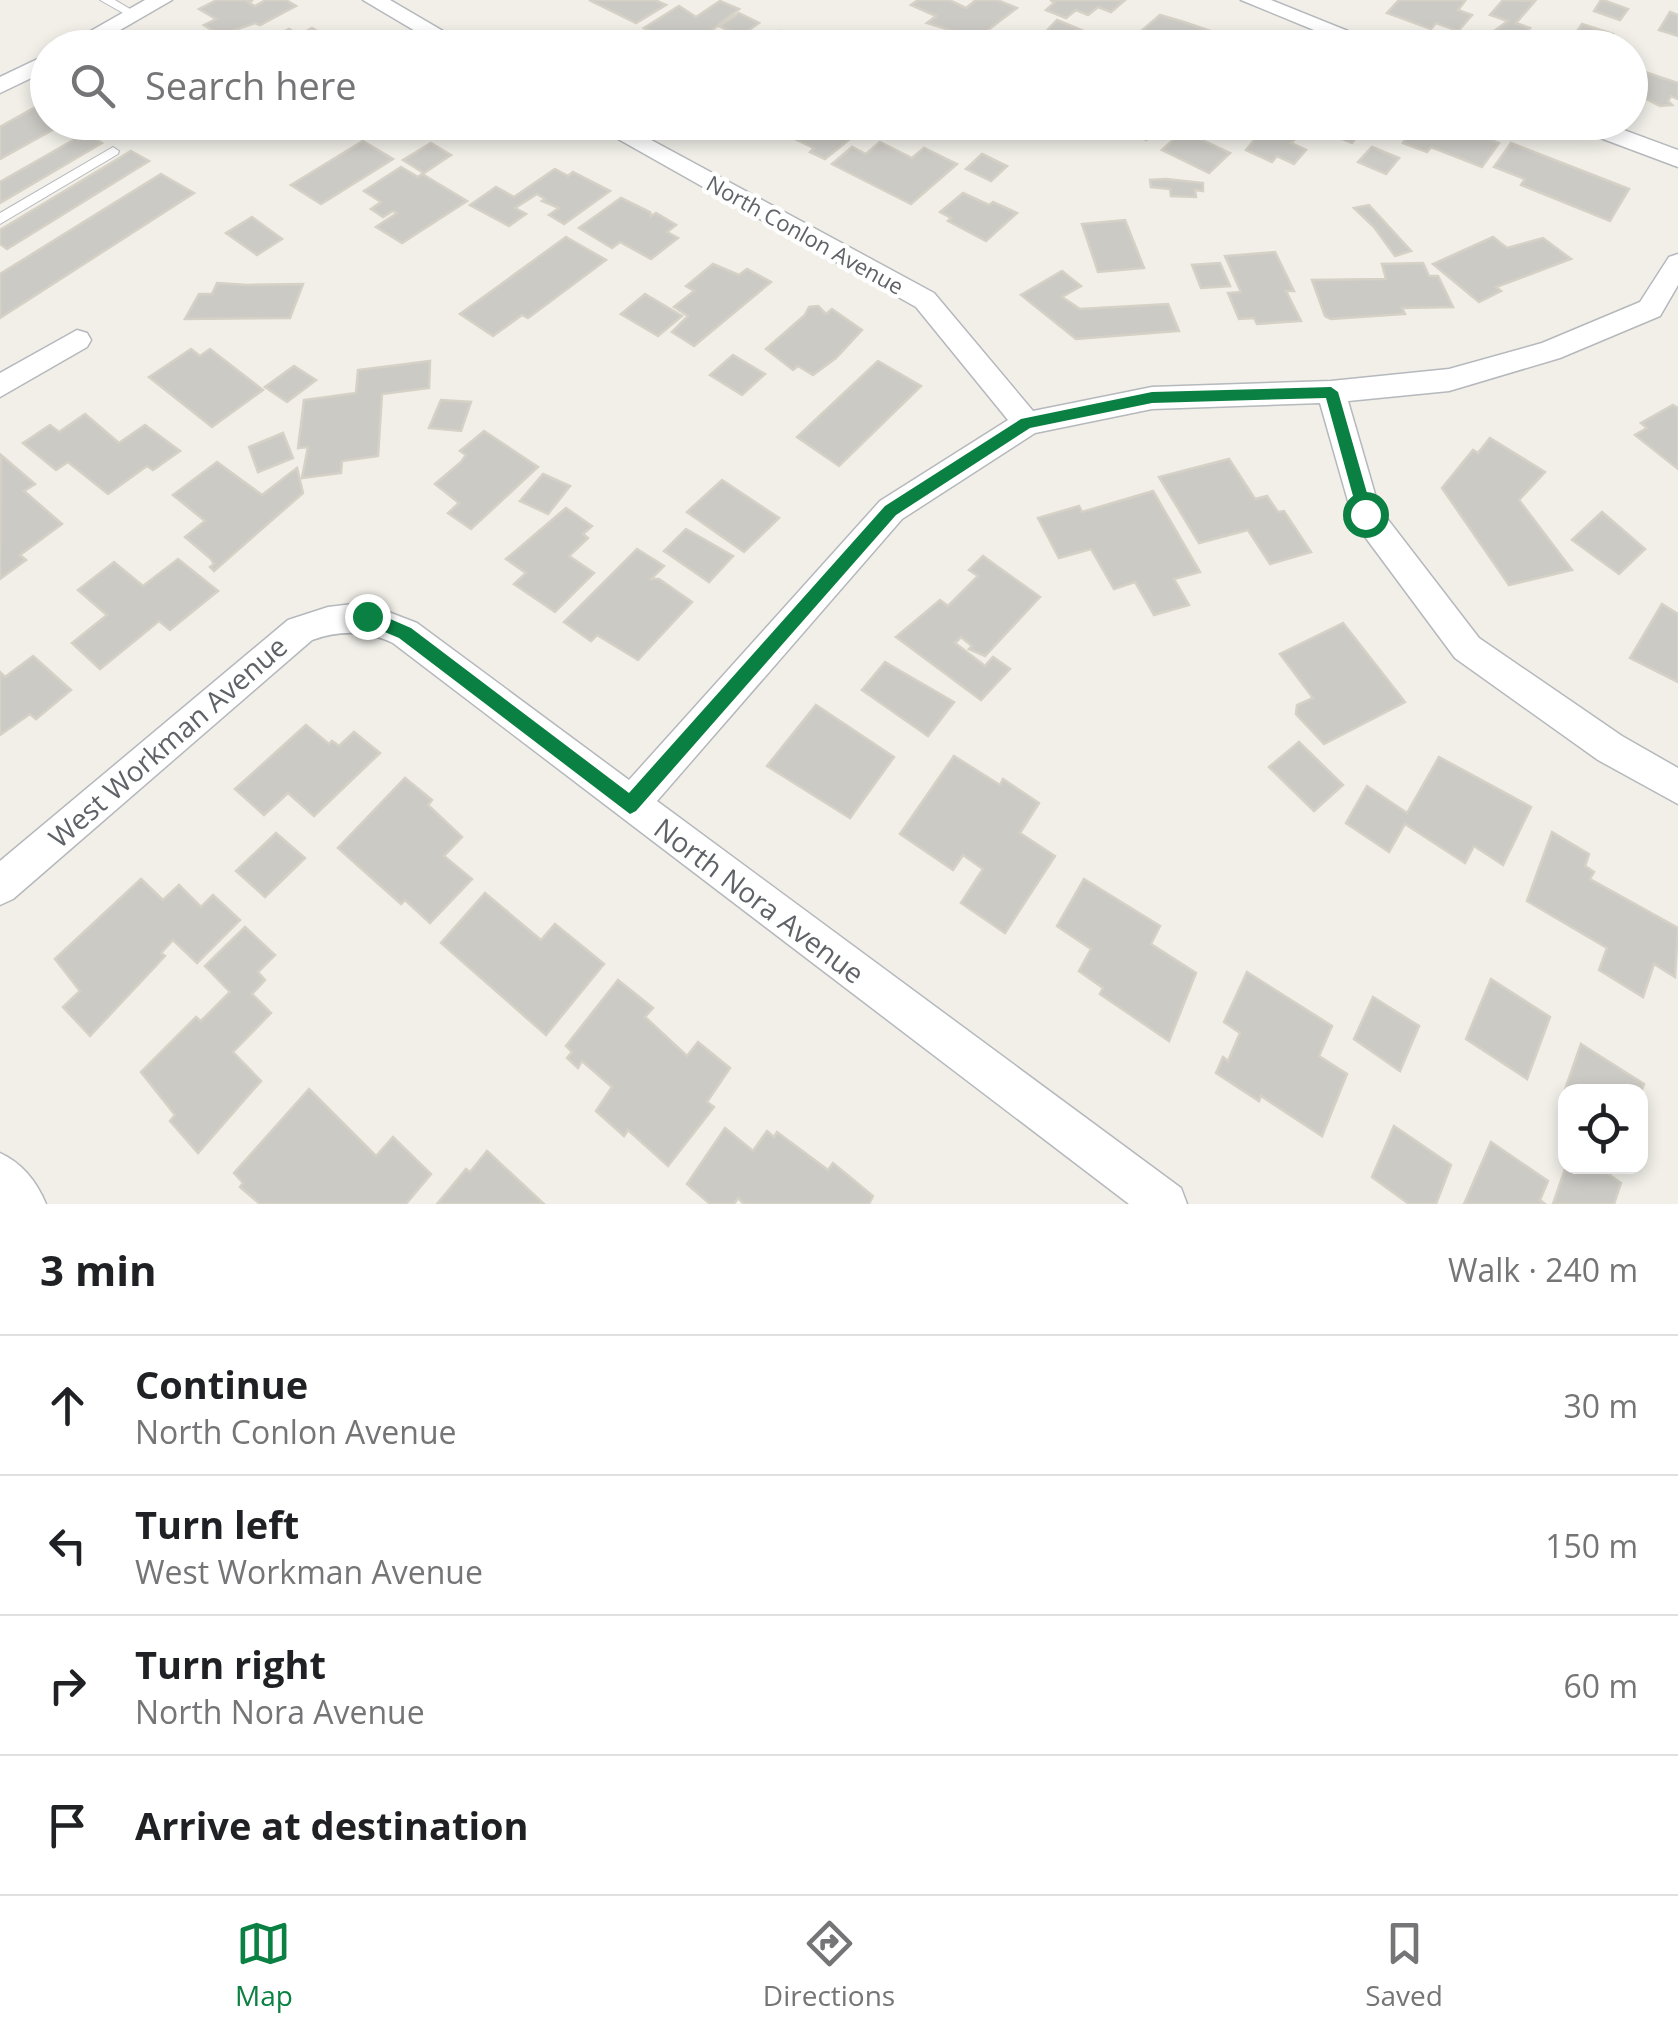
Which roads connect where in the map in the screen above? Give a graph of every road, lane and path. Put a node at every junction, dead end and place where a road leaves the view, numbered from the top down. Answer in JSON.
{"nodes":[{"id":1,"x":106,"y":0,"type":"edge"},
{"id":2,"x":161,"y":0,"type":"edge"},
{"id":3,"x":374,"y":0,"type":"edge"},
{"id":4,"x":1252,"y":0,"type":"edge"},
{"id":5,"x":134,"y":15,"type":"junction"},
{"id":6,"x":106,"y":30,"type":"edge"},
{"id":7,"x":429,"y":30,"type":"edge"},
{"id":8,"x":1331,"y":30,"type":"edge"},
{"id":9,"x":30,"y":70,"type":"edge"},
{"id":10,"x":0,"y":86,"type":"edge"},
{"id":11,"x":632,"y":140,"type":"edge"},
{"id":12,"x":1628,"y":140,"type":"edge"},
{"id":13,"x":114,"y":150,"type":"dead end"},
{"id":14,"x":1678,"y":159,"type":"edge"},
{"id":15,"x":0,"y":220,"type":"edge"},
{"id":16,"x":1678,"y":263,"type":"edge"},
{"id":17,"x":77,"y":340,"type":"dead end"},
{"id":18,"x":0,"y":386,"type":"edge"},
{"id":19,"x":1331,"y":392,"type":"junction"},
{"id":20,"x":1026,"y":423,"type":"junction"},
{"id":21,"x":345,"y":616,"type":"joint"},
{"id":22,"x":1678,"y":787,"type":"edge"},
{"id":23,"x":630,"y":805,"type":"junction"},
{"id":24,"x":0,"y":886,"type":"edge"},
{"id":25,"x":0,"y":1175,"type":"edge"},
{"id":26,"x":24,"y":1204,"type":"edge"},
{"id":27,"x":1166,"y":1204,"type":"edge"}],
"edges":[{"from":1,"to":5,"type":"lane"},
{"from":2,"to":5,"type":"street"},
{"from":3,"to":7,"type":"street"},
{"from":4,"to":8,"type":"street"},
{"from":5,"to":6,"type":"street"},
{"from":9,"to":10,"type":"street"},
{"from":11,"to":20,"type":"street","name":"North Conlon Avenue"},
{"from":12,"to":14,"type":"street"},
{"from":13,"to":15,"type":"lane"},
{"from":16,"to":19,"type":"street"},
{"from":17,"to":18,"type":"street"},
{"from":19,"to":20,"type":"street"},
{"from":19,"to":22,"type":"street"},
{"from":20,"to":23,"type":"street"},
{"from":21,"to":23,"type":"street","name":"North Nora Avenue"},
{"from":21,"to":24,"type":"street","name":"West Workman Avenue"},
{"from":23,"to":27,"type":"street","name":"North Nora Avenue"},
{"from":25,"to":26,"type":"street"}]}
